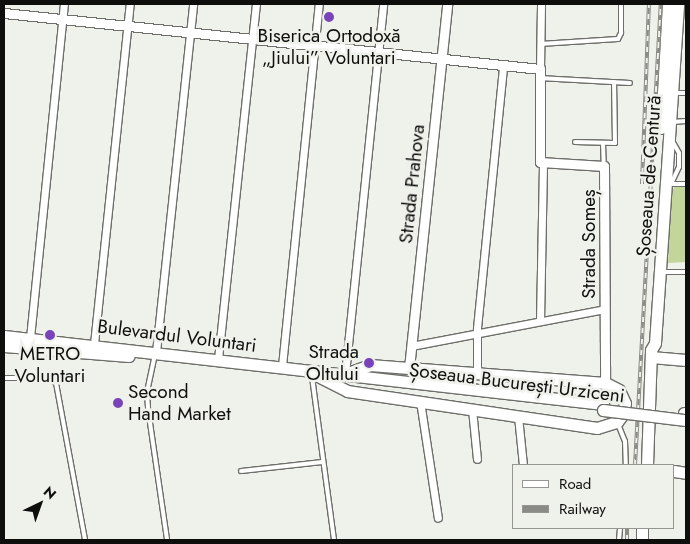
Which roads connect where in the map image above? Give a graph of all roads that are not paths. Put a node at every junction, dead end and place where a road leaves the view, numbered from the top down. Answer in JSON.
{"nodes":[{"id":1,"x":64,"y":4,"type":"edge"},
{"id":2,"x":130,"y":4,"type":"edge"},
{"id":3,"x":192,"y":4,"type":"edge"},
{"id":4,"x":256,"y":4,"type":"edge"},
{"id":5,"x":319,"y":4,"type":"edge"},
{"id":6,"x":383,"y":4,"type":"edge"},
{"id":7,"x":447,"y":4,"type":"edge"},
{"id":8,"x":541,"y":4,"type":"edge"},
{"id":9,"x":621,"y":4,"type":"edge"},
{"id":10,"x":668,"y":4,"type":"edge"},
{"id":11,"x":678,"y":4,"type":"edge"},
{"id":12,"x":4,"y":13,"type":"edge"},
{"id":13,"x":62,"y":19,"type":"junction"},
{"id":14,"x":128,"y":26,"type":"junction"},
{"id":15,"x":682,"y":28,"type":"edge"},
{"id":16,"x":189,"y":33,"type":"junction"},
{"id":17,"x":252,"y":39,"type":"junction"},
{"id":18,"x":540,"y":44,"type":"junction"},
{"id":19,"x":314,"y":46,"type":"junction"},
{"id":20,"x":377,"y":53,"type":"junction"},
{"id":21,"x":441,"y":59,"type":"junction"},
{"id":22,"x":503,"y":66,"type":"junction"},
{"id":23,"x":540,"y":74,"type":"junction"},
{"id":24,"x":614,"y":82,"type":"junction"},
{"id":25,"x":630,"y":83,"type":"dead end"},
{"id":26,"x":672,"y":93,"type":"junction"},
{"id":27,"x":686,"y":93,"type":"edge"},
{"id":28,"x":686,"y":121,"type":"edge"},
{"id":29,"x":669,"y":122,"type":"junction"},
{"id":30,"x":575,"y":142,"type":"dead end"},
{"id":31,"x":603,"y":143,"type":"junction"},
{"id":32,"x":543,"y":164,"type":"junction"},
{"id":33,"x":604,"y":166,"type":"junction"},
{"id":34,"x":668,"y":184,"type":"junction"},
{"id":35,"x":686,"y":184,"type":"edge"},
{"id":36,"x":660,"y":272,"type":"junction"},
{"id":37,"x":686,"y":272,"type":"edge"},
{"id":38,"x":605,"y":309,"type":"junction"},
{"id":39,"x":540,"y":321,"type":"junction"},
{"id":40,"x":477,"y":334,"type":"junction"},
{"id":41,"x":4,"y":336,"type":"edge"},
{"id":42,"x":30,"y":338,"type":"junction"},
{"id":43,"x":94,"y":344,"type":"junction"},
{"id":44,"x":4,"y":346,"type":"edge"},
{"id":45,"x":411,"y":346,"type":"junction"},
{"id":46,"x":651,"y":353,"type":"junction"},
{"id":47,"x":155,"y":356,"type":"junction"},
{"id":48,"x":218,"y":359,"type":"junction"},
{"id":49,"x":686,"y":360,"type":"edge"},
{"id":50,"x":282,"y":366,"type":"junction"},
{"id":51,"x":408,"y":368,"type":"junction"},
{"id":52,"x":477,"y":373,"type":"junction"},
{"id":53,"x":316,"y":377,"type":"junction"},
{"id":54,"x":345,"y":377,"type":"junction"},
{"id":55,"x":4,"y":378,"type":"edge"},
{"id":56,"x":605,"y":383,"type":"junction"},
{"id":57,"x":420,"y":401,"type":"junction"},
{"id":58,"x":472,"y":409,"type":"junction"},
{"id":59,"x":518,"y":416,"type":"junction"},
{"id":60,"x":685,"y":417,"type":"edge"},
{"id":61,"x":617,"y":422,"type":"junction"},
{"id":62,"x":477,"y":459,"type":"dead end"},
{"id":63,"x":323,"y":462,"type":"junction"},
{"id":64,"x":523,"y":464,"type":"edge"},
{"id":65,"x":626,"y":464,"type":"edge"},
{"id":66,"x":649,"y":464,"type":"edge"},
{"id":67,"x":241,"y":471,"type":"dead end"},
{"id":68,"x":438,"y":518,"type":"dead end"},
{"id":69,"x":86,"y":540,"type":"edge"},
{"id":70,"x":166,"y":540,"type":"edge"},
{"id":71,"x":334,"y":540,"type":"edge"}],
"edges":[{"from":1,"to":13,"type":"street"},
{"from":2,"to":14,"type":"street"},
{"from":3,"to":16,"type":"street"},
{"from":4,"to":17,"type":"street"},
{"from":5,"to":19,"type":"street"},
{"from":6,"to":20,"type":"street"},
{"from":7,"to":21,"type":"street","name":"Strada Prahova"},
{"from":8,"to":18,"type":"street"},
{"from":9,"to":18,"type":"lane"},
{"from":10,"to":46,"type":"main road","name":"Șoseaua de Centură"},
{"from":11,"to":15,"type":"main road","name":"Șoseaua de Centură"},
{"from":12,"to":13,"type":"street"},
{"from":13,"to":14,"type":"street"},
{"from":13,"to":42,"type":"street"},
{"from":14,"to":16,"type":"street"},
{"from":14,"to":43,"type":"street"},
{"from":15,"to":26,"type":"main road","name":"Șoseaua de Centură"},
{"from":16,"to":17,"type":"street"},
{"from":16,"to":47,"type":"street"},
{"from":17,"to":19,"type":"street"},
{"from":17,"to":48,"type":"street"},
{"from":18,"to":23,"type":"street"},
{"from":19,"to":20,"type":"street"},
{"from":19,"to":50,"type":"street"},
{"from":20,"to":21,"type":"street"},
{"from":20,"to":54,"type":"street"},
{"from":21,"to":22,"type":"street"},
{"from":21,"to":45,"type":"street","name":"Strada Prahova"},
{"from":22,"to":23,"type":"street"},
{"from":22,"to":40,"type":"street"},
{"from":23,"to":24,"type":"lane"},
{"from":23,"to":32,"type":"street"},
{"from":24,"to":25,"type":"lane"},
{"from":24,"to":31,"type":"lane"},
{"from":26,"to":27,"type":"lane"},
{"from":26,"to":29,"type":"main road","name":"Șoseaua de Centură"},
{"from":28,"to":29,"type":"lane"},
{"from":29,"to":34,"type":"main road","name":"Șoseaua de Centură"},
{"from":30,"to":31,"type":"lane"},
{"from":31,"to":33,"type":"lane"},
{"from":32,"to":33,"type":"street","name":"Strada Someș"},
{"from":32,"to":39,"type":"street"},
{"from":33,"to":38,"type":"street","name":"Strada Someș"},
{"from":34,"to":35,"type":"lane"},
{"from":34,"to":36,"type":"main road","name":"Șoseaua de Centură"},
{"from":36,"to":37,"type":"lane"},
{"from":36,"to":46,"type":"main road","name":"Șoseaua de Centură"},
{"from":38,"to":39,"type":"street"},
{"from":38,"to":56,"type":"street","name":"Strada Someș"},
{"from":39,"to":40,"type":"street"},
{"from":40,"to":45,"type":"street"},
{"from":40,"to":52,"type":"street"},
{"from":41,"to":42,"type":"main road","name":"Bulevardul Voluntari"},
{"from":42,"to":43,"type":"main road","name":"Bulevardul Voluntari"},
{"from":43,"to":47,"type":"main road","name":"Bulevardul Voluntari"},
{"from":44,"to":47,"type":"main road","name":"Bulevardul Voluntari"},
{"from":45,"to":51,"type":"street","name":"Strada Prahova"},
{"from":46,"to":49,"type":"main road"},
{"from":46,"to":66,"type":"main road","name":"Șoseaua de Centură"},
{"from":47,"to":48,"type":"main road","name":"Bulevardul Voluntari"},
{"from":47,"to":53,"type":"main road","name":"Bulevardul Voluntari"},
{"from":47,"to":70,"type":"lane"},
{"from":48,"to":50,"type":"main road","name":"Bulevardul Voluntari"},
{"from":50,"to":54,"type":"main road","name":"Bulevardul Voluntari"},
{"from":51,"to":52,"type":"main road"},
{"from":51,"to":54,"type":"main road"},
{"from":52,"to":56,"type":"main road"},
{"from":53,"to":54,"type":"main road","name":"Bulevardul Voluntari"},
{"from":53,"to":57,"type":"main road"},
{"from":53,"to":63,"type":"lane"},
{"from":54,"to":60,"type":"main road","name":"Șoseaua București Urziceni"},
{"from":55,"to":69,"type":"lane"},
{"from":56,"to":61,"type":"main road"},
{"from":57,"to":58,"type":"main road"},
{"from":57,"to":68,"type":"street"},
{"from":58,"to":59,"type":"main road"},
{"from":58,"to":62,"type":"street"},
{"from":59,"to":61,"type":"main road"},
{"from":59,"to":64,"type":"street"},
{"from":61,"to":65,"type":"lane"},
{"from":63,"to":67,"type":"lane"},
{"from":63,"to":71,"type":"lane"}]}
